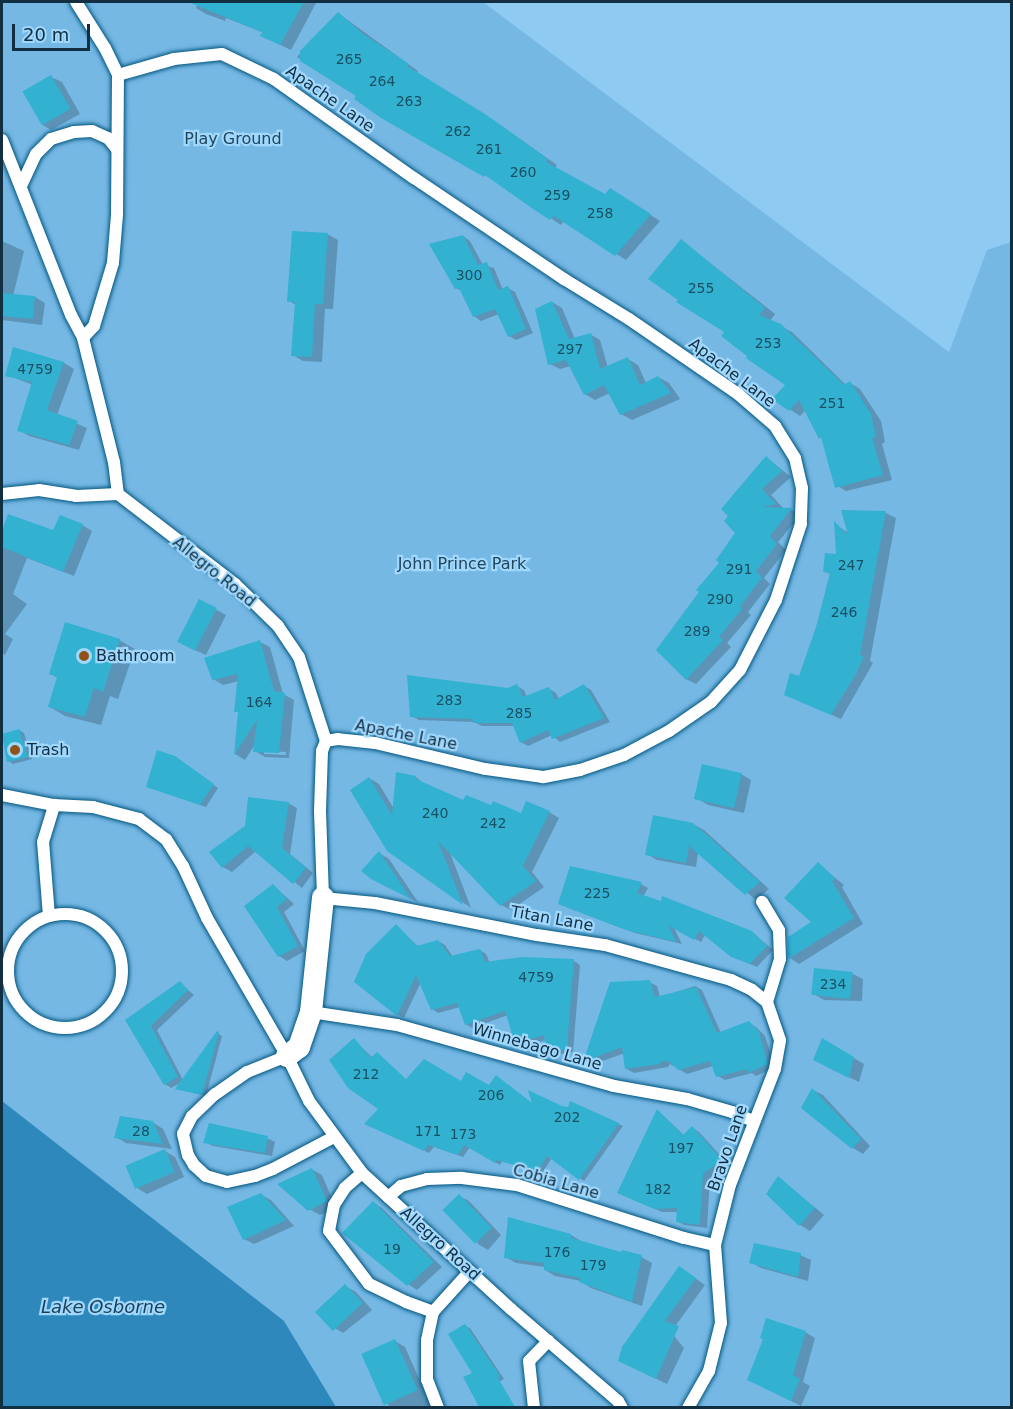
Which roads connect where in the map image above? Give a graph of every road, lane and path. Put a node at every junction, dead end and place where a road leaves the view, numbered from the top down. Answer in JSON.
{"nodes":[{"id":1,"x":76,"y":2,"type":"edge"},
{"id":2,"x":118,"y":75,"type":"junction"},
{"id":3,"x":2,"y":140,"type":"edge"},
{"id":4,"x":117,"y":149,"type":"junction"},
{"id":5,"x":21,"y":186,"type":"junction"},
{"id":6,"x":83,"y":338,"type":"junction"},
{"id":7,"x":2,"y":494,"type":"edge"},
{"id":8,"x":118,"y":494,"type":"junction"},
{"id":9,"x":326,"y":741,"type":"junction"},
{"id":10,"x":2,"y":795,"type":"edge"},
{"id":11,"x":54,"y":805,"type":"junction"},
{"id":12,"x":323,"y":898,"type":"junction"},
{"id":13,"x":762,"y":902,"type":"dead end"},
{"id":14,"x":50,"y":916,"type":"junction"},
{"id":15,"x":767,"y":1002,"type":"junction"},
{"id":16,"x":311,"y":1012,"type":"junction"},
{"id":17,"x":287,"y":1056,"type":"junction"},
{"id":18,"x":753,"y":1122,"type":"junction"},
{"id":19,"x":334,"y":1137,"type":"junction"},
{"id":20,"x":362,"y":1173,"type":"junction"},
{"id":21,"x":388,"y":1197,"type":"junction"},
{"id":22,"x":715,"y":1245,"type":"junction"},
{"id":23,"x":470,"y":1271,"type":"junction"},
{"id":24,"x":433,"y":1312,"type":"junction"},
{"id":25,"x":548,"y":1341,"type":"junction"},
{"id":26,"x":438,"y":1407,"type":"edge"},
{"id":27,"x":534,"y":1407,"type":"edge"},
{"id":28,"x":622,"y":1407,"type":"edge"},
{"id":29,"x":688,"y":1407,"type":"edge"}],
"edges":[{"from":1,"to":2,"type":"lane"},
{"from":2,"to":4,"type":"lane"},
{"from":2,"to":9,"type":"lane","name":"Apache Lane"},
{"from":3,"to":5,"type":"lane"},
{"from":4,"to":5,"type":"lane"},
{"from":4,"to":6,"type":"lane"},
{"from":5,"to":6,"type":"lane"},
{"from":6,"to":8,"type":"lane"},
{"from":7,"to":8,"type":"lane"},
{"from":8,"to":9,"type":"lane","name":"Allegro Road"},
{"from":9,"to":12,"type":"lane","name":"Allegro Road"},
{"from":10,"to":11,"type":"lane","name":"Allegro Road"},
{"from":11,"to":14,"type":"lane"},
{"from":11,"to":17,"type":"lane","name":"Allegro Road"},
{"from":12,"to":15,"type":"lane","name":"Titan Lane"},
{"from":12,"to":16,"type":"street","name":"Allegro Road"},
{"from":13,"to":15,"type":"lane"},
{"from":14,"to":14,"type":"lane"},
{"from":15,"to":18,"type":"lane","name":"Bravo Lane"},
{"from":16,"to":17,"type":"street","name":"Allegro Road"},
{"from":16,"to":18,"type":"lane","name":"Winnebago Lane"},
{"from":17,"to":19,"type":"lane","name":"Allegro Road"},
{"from":17,"to":19,"type":"lane"},
{"from":18,"to":22,"type":"lane","name":"Bravo Lane"},
{"from":19,"to":20,"type":"lane","name":"Allegro Road"},
{"from":20,"to":21,"type":"lane","name":"Allegro Road"},
{"from":20,"to":24,"type":"lane"},
{"from":21,"to":22,"type":"lane","name":"Cobia Lane"},
{"from":21,"to":23,"type":"lane","name":"Allegro Road"},
{"from":22,"to":29,"type":"lane","name":"Bravo Lane"},
{"from":23,"to":24,"type":"lane"},
{"from":23,"to":25,"type":"lane","name":"Allegro Road"},
{"from":24,"to":26,"type":"lane"},
{"from":25,"to":27,"type":"lane"},
{"from":25,"to":28,"type":"lane","name":"Allegro Road"}]}
